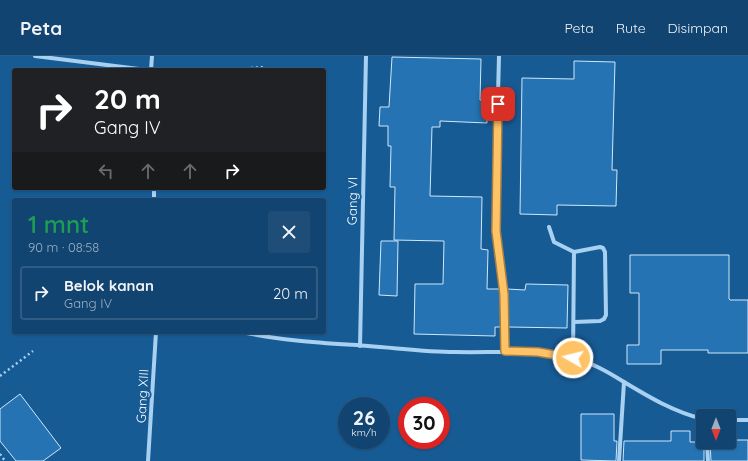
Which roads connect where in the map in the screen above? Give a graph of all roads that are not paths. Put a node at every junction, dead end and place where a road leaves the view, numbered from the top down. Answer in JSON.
{"nodes":[{"id":1,"x":35,"y":56,"type":"edge"},
{"id":2,"x":152,"y":56,"type":"edge"},
{"id":3,"x":366,"y":56,"type":"edge"},
{"id":4,"x":499,"y":56,"type":"edge"},
{"id":5,"x":131,"y":68,"type":"edge"},
{"id":6,"x":151,"y":68,"type":"edge"},
{"id":7,"x":549,"y":227,"type":"dead end"},
{"id":8,"x":574,"y":252,"type":"junction"},
{"id":9,"x":574,"y":322,"type":"junction"},
{"id":10,"x":156,"y":334,"type":"edge"},
{"id":11,"x":250,"y":334,"type":"edge"},
{"id":12,"x":360,"y":346,"type":"junction"},
{"id":13,"x":505,"y":351,"type":"junction"},
{"id":14,"x":573,"y":358,"type":"junction"},
{"id":15,"x":624,"y":382,"type":"junction"},
{"id":16,"x":696,"y":417,"type":"edge"},
{"id":17,"x":736,"y":420,"type":"edge"},
{"id":18,"x":748,"y":420,"type":"edge"},
{"id":19,"x":707,"y":449,"type":"edge"},
{"id":20,"x":148,"y":461,"type":"edge"},
{"id":21,"x":619,"y":461,"type":"edge"},
{"id":22,"x":708,"y":461,"type":"edge"}],
"edges":[{"from":1,"to":5,"type":"street"},
{"from":2,"to":6,"type":"street"},
{"from":3,"to":12,"type":"street","name":"Gang VI"},
{"from":4,"to":13,"type":"street"},
{"from":7,"to":8,"type":"street"},
{"from":8,"to":9,"type":"street"},
{"from":8,"to":9,"type":"street"},
{"from":9,"to":14,"type":"street"},
{"from":10,"to":20,"type":"street","name":"Gang XIII"},
{"from":11,"to":12,"type":"street"},
{"from":12,"to":13,"type":"street"},
{"from":13,"to":14,"type":"street"},
{"from":14,"to":15,"type":"street"},
{"from":15,"to":16,"type":"street"},
{"from":15,"to":21,"type":"street"},
{"from":17,"to":18,"type":"street"},
{"from":19,"to":22,"type":"street"}]}
